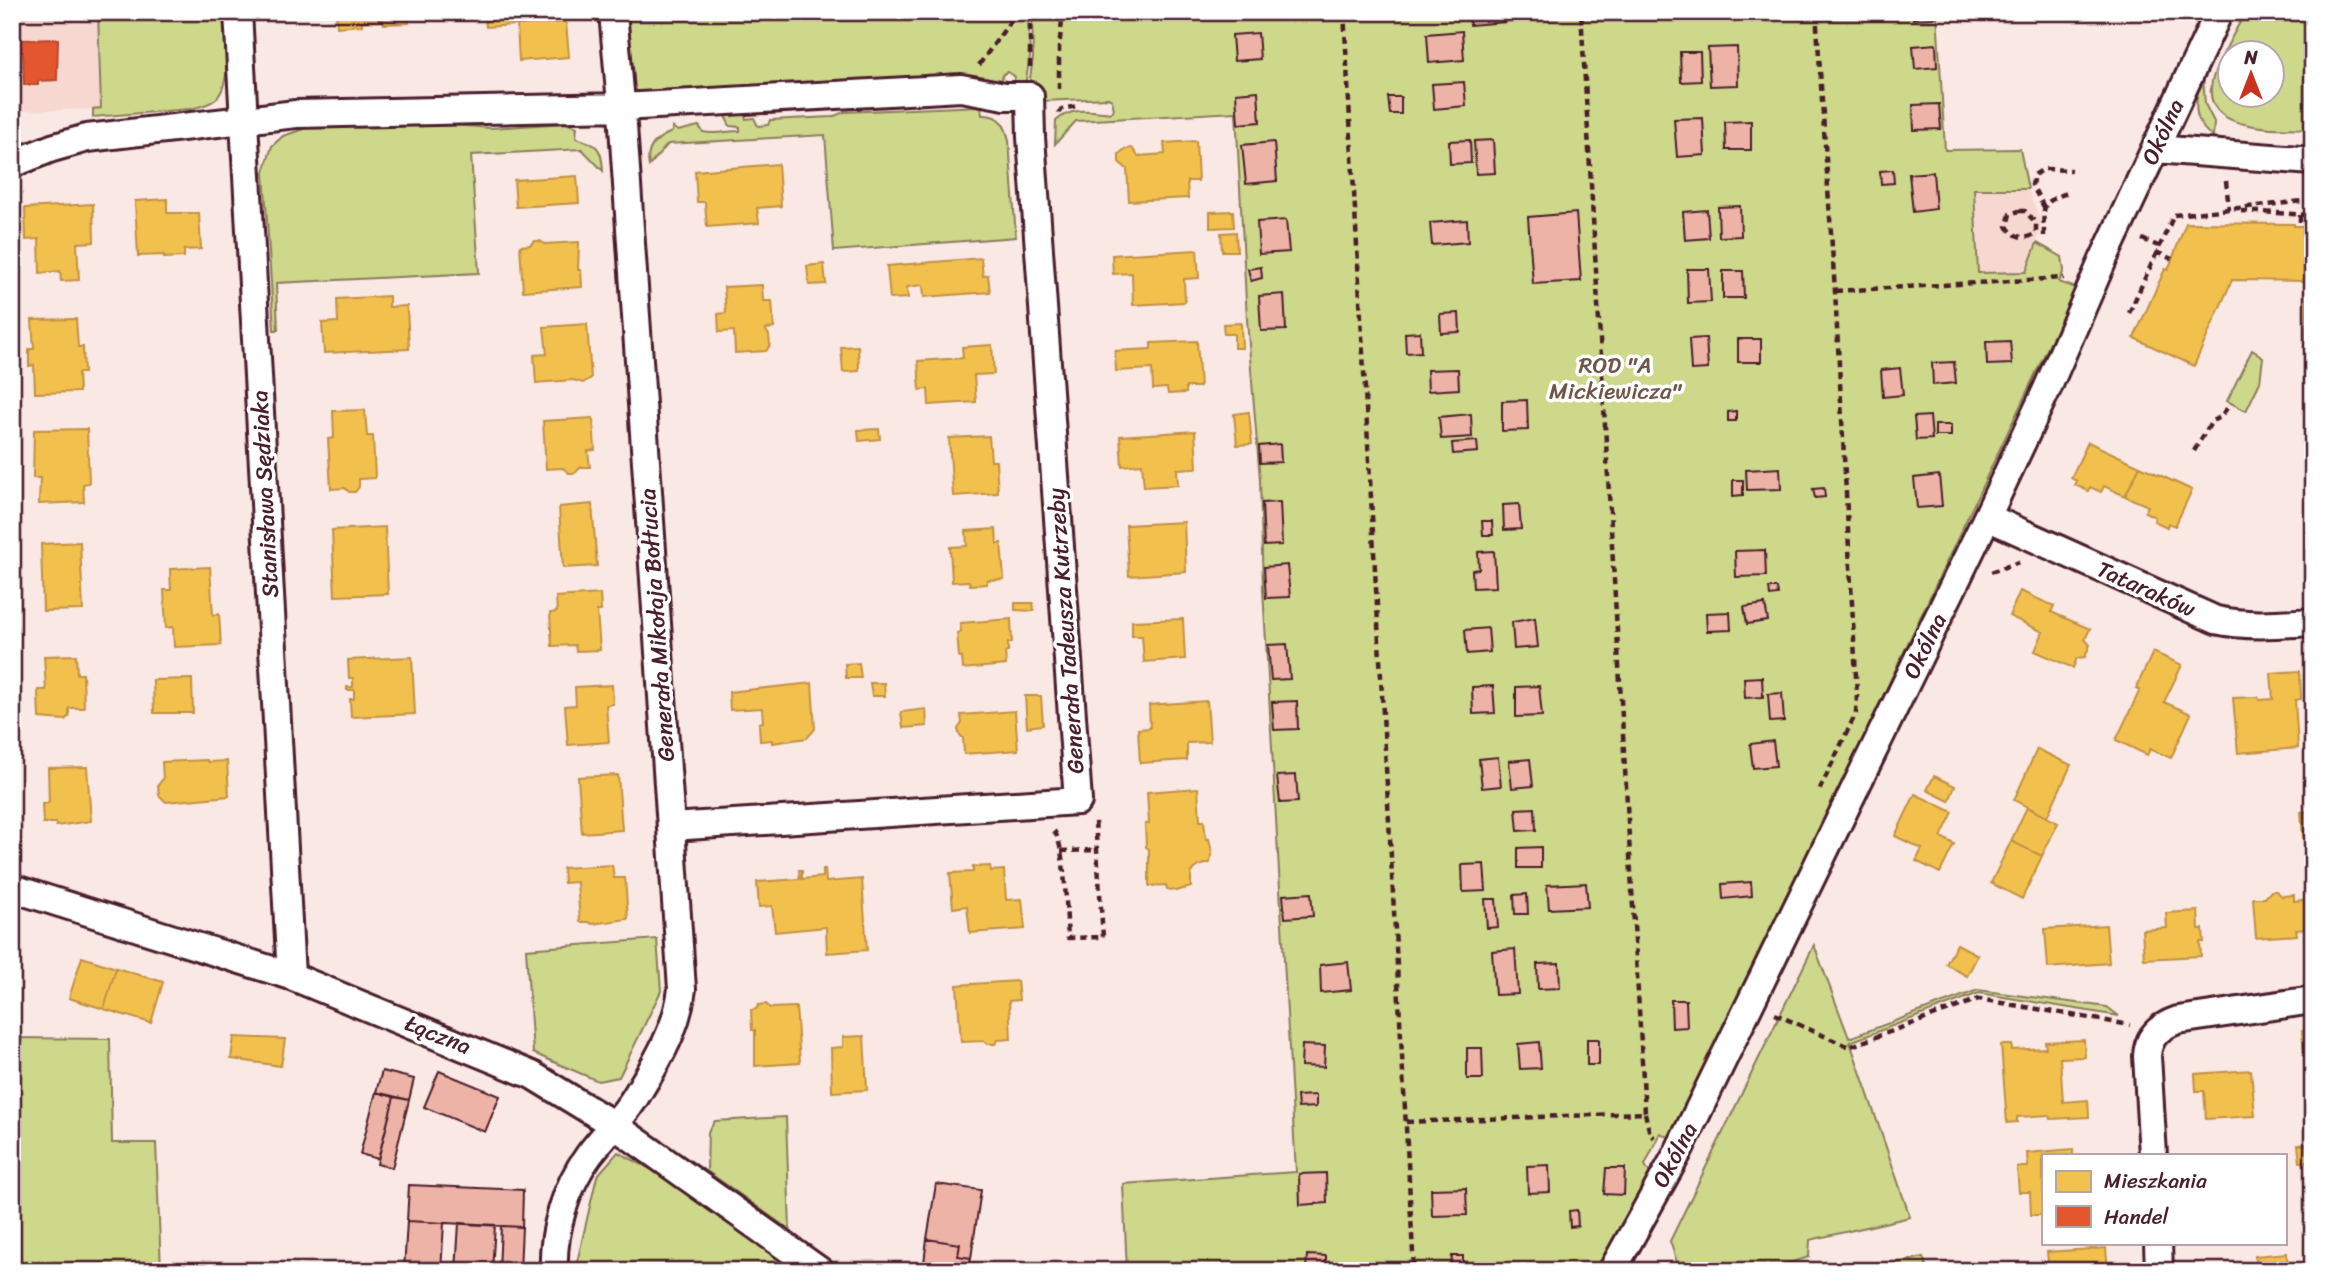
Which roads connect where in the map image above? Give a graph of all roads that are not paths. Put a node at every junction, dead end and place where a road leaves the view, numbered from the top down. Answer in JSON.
{"nodes":[{"id":1,"x":239,"y":12,"type":"edge"},
{"id":2,"x":613,"y":12,"type":"edge"},
{"id":3,"x":2219,"y":12,"type":"edge"},
{"id":4,"x":622,"y":107,"type":"junction"},
{"id":5,"x":244,"y":121,"type":"junction"},
{"id":6,"x":2155,"y":149,"type":"junction"},
{"id":7,"x":2313,"y":160,"type":"edge"},
{"id":8,"x":12,"y":164,"type":"edge"},
{"id":9,"x":1987,"y":517,"type":"junction"},
{"id":10,"x":2313,"y":622,"type":"edge"},
{"id":11,"x":671,"y":827,"type":"junction"},
{"id":12,"x":12,"y":888,"type":"edge"},
{"id":13,"x":292,"y":976,"type":"junction"},
{"id":14,"x":2313,"y":1000,"type":"edge"},
{"id":15,"x":614,"y":1125,"type":"junction"},
{"id":16,"x":2153,"y":1154,"type":"edge"},
{"id":17,"x":2158,"y":1244,"type":"edge"},
{"id":18,"x":554,"y":1271,"type":"edge"},
{"id":19,"x":820,"y":1271,"type":"edge"},
{"id":20,"x":1612,"y":1271,"type":"edge"},
{"id":21,"x":2160,"y":1271,"type":"edge"}],
"edges":[{"from":1,"to":5,"type":"street","name":"Stanisława Sędziaka"},
{"from":2,"to":4,"type":"street","name":"Generała Mikołaja Bołtucia"},
{"from":3,"to":6,"type":"street","name":"Okólna"},
{"from":4,"to":5,"type":"street"},
{"from":4,"to":11,"type":"street","name":"Generała Mikołaja Bołtucia"},
{"from":4,"to":11,"type":"street","name":"Generała Tadeusza Kutrzeby"},
{"from":5,"to":8,"type":"street"},
{"from":5,"to":13,"type":"street","name":"Stanisława Sędziaka"},
{"from":6,"to":7,"type":"street"},
{"from":6,"to":9,"type":"street","name":"Okólna"},
{"from":9,"to":10,"type":"street","name":"Tataraków"},
{"from":9,"to":20,"type":"street","name":"Okólna"},
{"from":11,"to":15,"type":"street","name":"Generała Mikołaja Bołtucia"},
{"from":12,"to":13,"type":"street","name":"Łączna"},
{"from":13,"to":15,"type":"street","name":"Łączna"},
{"from":14,"to":16,"type":"street"},
{"from":15,"to":18,"type":"street","name":"Generała Mikołaja Bołtucia"},
{"from":15,"to":19,"type":"street","name":"Łączna"},
{"from":17,"to":21,"type":"street"}]}
